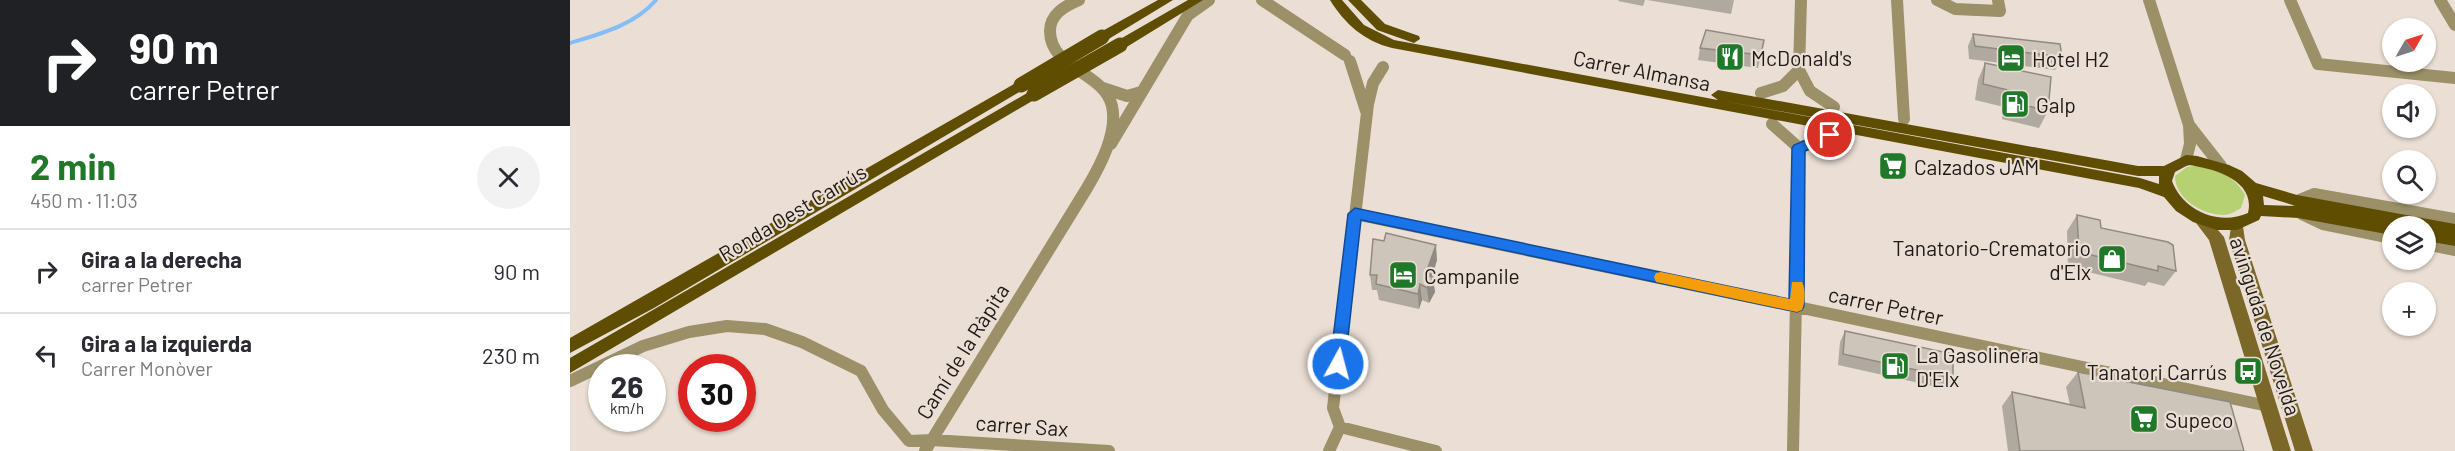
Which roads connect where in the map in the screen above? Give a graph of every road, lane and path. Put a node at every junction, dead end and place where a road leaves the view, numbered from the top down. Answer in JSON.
{"nodes":[{"id":1,"x":1079,"y":0,"type":"edge"},
{"id":2,"x":1167,"y":0,"type":"edge"},
{"id":3,"x":1216,"y":0,"type":"edge"},
{"id":4,"x":1262,"y":0,"type":"edge"},
{"id":5,"x":1336,"y":0,"type":"edge"},
{"id":6,"x":1354,"y":0,"type":"edge"},
{"id":7,"x":1801,"y":0,"type":"edge"},
{"id":8,"x":1897,"y":0,"type":"edge"},
{"id":9,"x":1937,"y":0,"type":"edge"},
{"id":10,"x":1998,"y":0,"type":"edge"},
{"id":11,"x":2149,"y":0,"type":"edge"},
{"id":12,"x":2290,"y":0,"type":"edge"},
{"id":13,"x":2440,"y":0,"type":"edge"},
{"id":14,"x":1203,"y":2,"type":"edge"},
{"id":15,"x":2455,"y":25,"type":"edge"},
{"id":16,"x":1420,"y":31,"type":"dead end"},
{"id":17,"x":1400,"y":36,"type":"junction"},
{"id":18,"x":1383,"y":67,"type":"dead end"},
{"id":19,"x":1799,"y":70,"type":"junction"},
{"id":20,"x":2455,"y":78,"type":"edge"},
{"id":21,"x":1100,"y":87,"type":"junction"},
{"id":22,"x":1142,"y":92,"type":"junction"},
{"id":23,"x":1761,"y":93,"type":"dead end"},
{"id":24,"x":1834,"y":107,"type":"dead end"},
{"id":25,"x":1367,"y":112,"type":"junction"},
{"id":26,"x":1904,"y":119,"type":"dead end"},
{"id":27,"x":1772,"y":124,"type":"dead end"},
{"id":28,"x":2189,"y":125,"type":"junction"},
{"id":29,"x":1830,"y":135,"type":"dead end"},
{"id":30,"x":1799,"y":148,"type":"junction"},
{"id":31,"x":1105,"y":156,"type":"junction"},
{"id":32,"x":2186,"y":160,"type":"junction"},
{"id":33,"x":2221,"y":166,"type":"junction"},
{"id":34,"x":2167,"y":171,"type":"junction"},
{"id":35,"x":2250,"y":187,"type":"junction"},
{"id":36,"x":2168,"y":193,"type":"junction"},
{"id":37,"x":2298,"y":206,"type":"junction"},
{"id":38,"x":2256,"y":210,"type":"junction"},
{"id":39,"x":1355,"y":214,"type":"junction"},
{"id":40,"x":2200,"y":219,"type":"junction"},
{"id":41,"x":2455,"y":219,"type":"edge"},
{"id":42,"x":2237,"y":224,"type":"junction"},
{"id":43,"x":2382,"y":227,"type":"edge"},
{"id":44,"x":2455,"y":230,"type":"edge"},
{"id":45,"x":2382,"y":236,"type":"edge"},
{"id":46,"x":2436,"y":237,"type":"edge"},
{"id":47,"x":2455,"y":240,"type":"edge"},
{"id":48,"x":2436,"y":246,"type":"edge"},
{"id":49,"x":2455,"y":250,"type":"edge"},
{"id":50,"x":1797,"y":306,"type":"junction"},
{"id":51,"x":570,"y":346,"type":"edge"},
{"id":52,"x":570,"y":366,"type":"edge"},
{"id":53,"x":570,"y":381,"type":"edge"},
{"id":54,"x":2268,"y":406,"type":"junction"},
{"id":55,"x":1340,"y":427,"type":"junction"},
{"id":56,"x":929,"y":446,"type":"edge"},
{"id":57,"x":1109,"y":451,"type":"edge"},
{"id":58,"x":1329,"y":451,"type":"edge"},
{"id":59,"x":1436,"y":451,"type":"edge"},
{"id":60,"x":1793,"y":451,"type":"edge"},
{"id":61,"x":2282,"y":451,"type":"edge"},
{"id":62,"x":2304,"y":451,"type":"edge"}],
"edges":[{"from":1,"to":21,"type":"street","name":"Camí de la Ràpita"},
{"from":2,"to":51,"type":"main road","name":"Ronda Oest Carrús","bridge":true},
{"from":3,"to":14,"type":"street"},
{"from":4,"to":25,"type":"street"},
{"from":5,"to":36,"type":"main road","name":"Carrer Almansa"},
{"from":6,"to":17,"type":"main road","name":"Carrer Almansa"},
{"from":7,"to":19,"type":"street"},
{"from":8,"to":26,"type":"street"},
{"from":9,"to":10,"type":"street"},
{"from":11,"to":28,"type":"street"},
{"from":12,"to":20,"type":"street"},
{"from":13,"to":15,"type":"street"},
{"from":14,"to":22,"type":"street"},
{"from":14,"to":52,"type":"main road","name":"Ronda Oest Carrús","bridge":true},
{"from":16,"to":17,"type":"main road"},
{"from":17,"to":34,"type":"main road","name":"Carrer Almansa"},
{"from":18,"to":25,"type":"street"},
{"from":19,"to":23,"type":"street"},
{"from":19,"to":24,"type":"street"},
{"from":21,"to":22,"type":"street"},
{"from":21,"to":31,"type":"street","name":"Camí de la Ràpita"},
{"from":22,"to":31,"type":"street"},
{"from":25,"to":39,"type":"street"},
{"from":27,"to":30,"type":"street"},
{"from":28,"to":32,"type":"street"},
{"from":28,"to":33,"type":"street"},
{"from":29,"to":30,"type":"street"},
{"from":30,"to":50,"type":"street"},
{"from":31,"to":56,"type":"street","name":"Camí de la Ràpita"},
{"from":32,"to":33,"type":"main road"},
{"from":32,"to":34,"type":"main road"},
{"from":33,"to":35,"type":"main road"},
{"from":34,"to":36,"type":"main road"},
{"from":35,"to":37,"type":"main road"},
{"from":35,"to":38,"type":"main road"},
{"from":36,"to":40,"type":"main road"},
{"from":37,"to":38,"type":"main road"},
{"from":37,"to":41,"type":"street"},
{"from":37,"to":43,"type":"main road"},
{"from":37,"to":44,"type":"main road"},
{"from":37,"to":45,"type":"street"},
{"from":38,"to":42,"type":"main road"},
{"from":39,"to":50,"type":"street","name":"carrer Petrer"},
{"from":39,"to":55,"type":"street"},
{"from":40,"to":42,"type":"main road"},
{"from":40,"to":54,"type":"main road","name":"avinguda de Novelda"},
{"from":42,"to":62,"type":"main road","name":"avinguda de Novelda"},
{"from":46,"to":47,"type":"main road"},
{"from":48,"to":49,"type":"street"},
{"from":50,"to":54,"type":"street","name":"carrer Petrer"},
{"from":50,"to":60,"type":"street"},
{"from":53,"to":56,"type":"street","name":"Camí de la Ràpita"},
{"from":54,"to":61,"type":"main road","name":"avinguda de Novelda"},
{"from":55,"to":58,"type":"street"},
{"from":55,"to":59,"type":"street"},
{"from":56,"to":57,"type":"street","name":"carrer Sax"}]}
